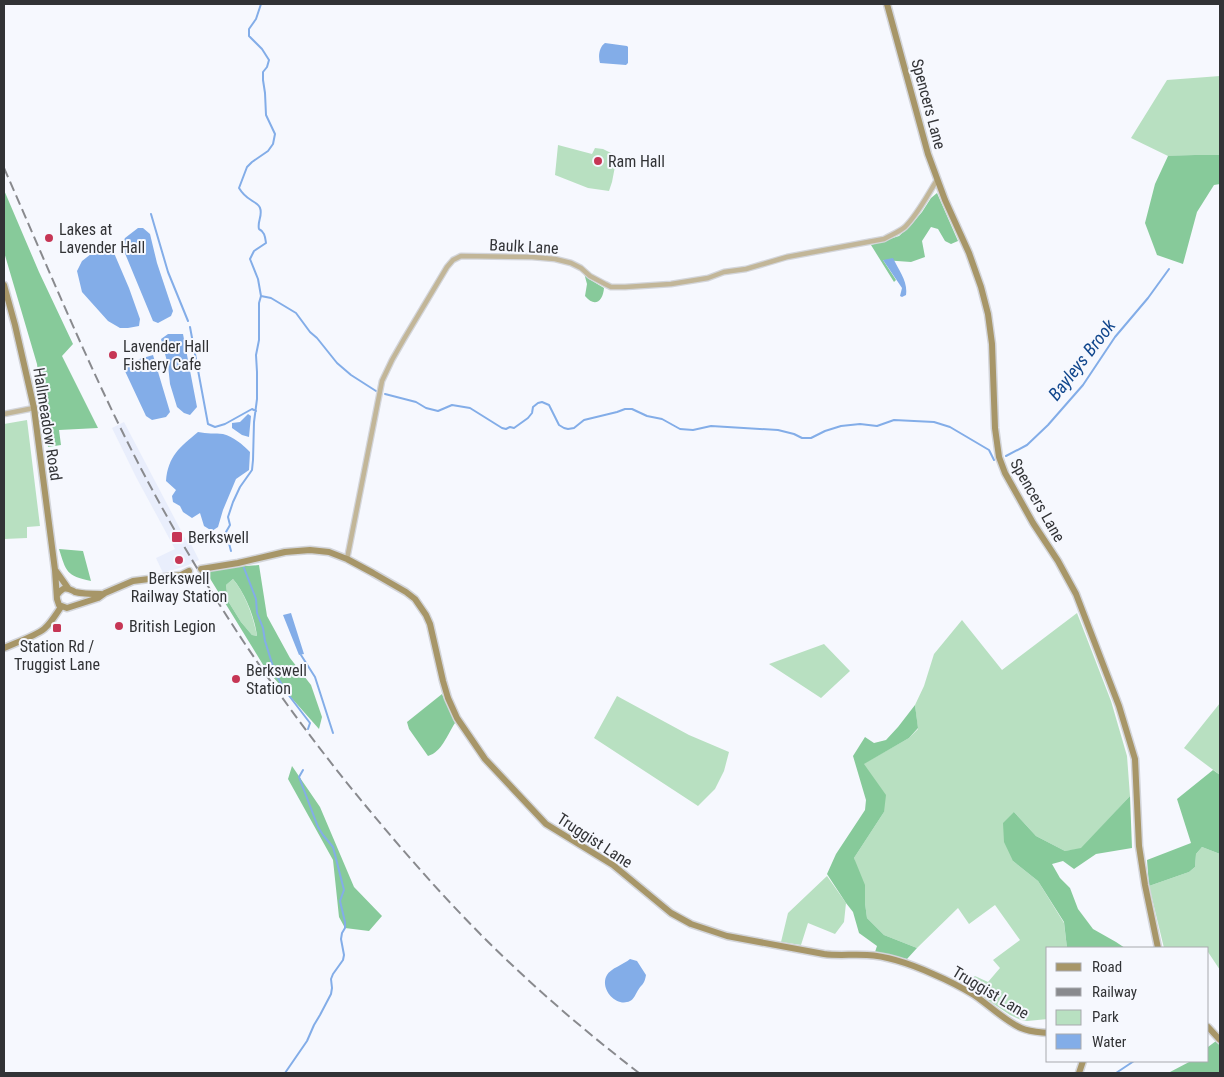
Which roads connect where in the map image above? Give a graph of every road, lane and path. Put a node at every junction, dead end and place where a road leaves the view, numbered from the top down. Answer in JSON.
{"nodes":[{"id":1,"x":888,"y":4,"type":"edge"},
{"id":2,"x":937,"y":180,"type":"junction"},
{"id":3,"x":4,"y":284,"type":"edge"},
{"id":4,"x":34,"y":408,"type":"junction"},
{"id":5,"x":4,"y":414,"type":"edge"},
{"id":6,"x":347,"y":559,"type":"junction"},
{"id":7,"x":201,"y":569,"type":"dead end"},
{"id":8,"x":55,"y":570,"type":"junction"},
{"id":9,"x":189,"y":571,"type":"dead end"},
{"id":10,"x":71,"y":590,"type":"junction"},
{"id":11,"x":105,"y":593,"type":"junction"},
{"id":12,"x":57,"y":595,"type":"junction"},
{"id":13,"x":74,"y":605,"type":"junction"},
{"id":14,"x":61,"y":606,"type":"junction"},
{"id":15,"x":4,"y":648,"type":"edge"},
{"id":16,"x":1158,"y":947,"type":"edge"},
{"id":17,"x":1209,"y":1028,"type":"edge"},
{"id":18,"x":1046,"y":1033,"type":"edge"},
{"id":19,"x":1220,"y":1040,"type":"edge"}],
"edges":[{"from":1,"to":2,"type":"street","name":"Spencers Lane"},
{"from":2,"to":6,"type":"street","name":"Baulk Lane"},
{"from":2,"to":16,"type":"street","name":"Spencers Lane"},
{"from":3,"to":4,"type":"street","name":"Hallmeadow Road"},
{"from":4,"to":5,"type":"street"},
{"from":4,"to":8,"type":"street","name":"Hallmeadow Road"},
{"from":6,"to":7,"type":"street","name":"Truggist Lane"},
{"from":6,"to":18,"type":"street","name":"Truggist Lane"},
{"from":8,"to":10,"type":"street","name":"Hallmeadow Road"},
{"from":8,"to":12,"type":"street","name":"Hallmeadow Road"},
{"from":9,"to":11,"type":"street"},
{"from":10,"to":11,"type":"street"},
{"from":10,"to":12,"type":"street"},
{"from":10,"to":13,"type":"street"},
{"from":11,"to":13,"type":"street"},
{"from":12,"to":14,"type":"street"},
{"from":13,"to":14,"type":"street"},
{"from":14,"to":15,"type":"street"},
{"from":17,"to":19,"type":"street"}]}
